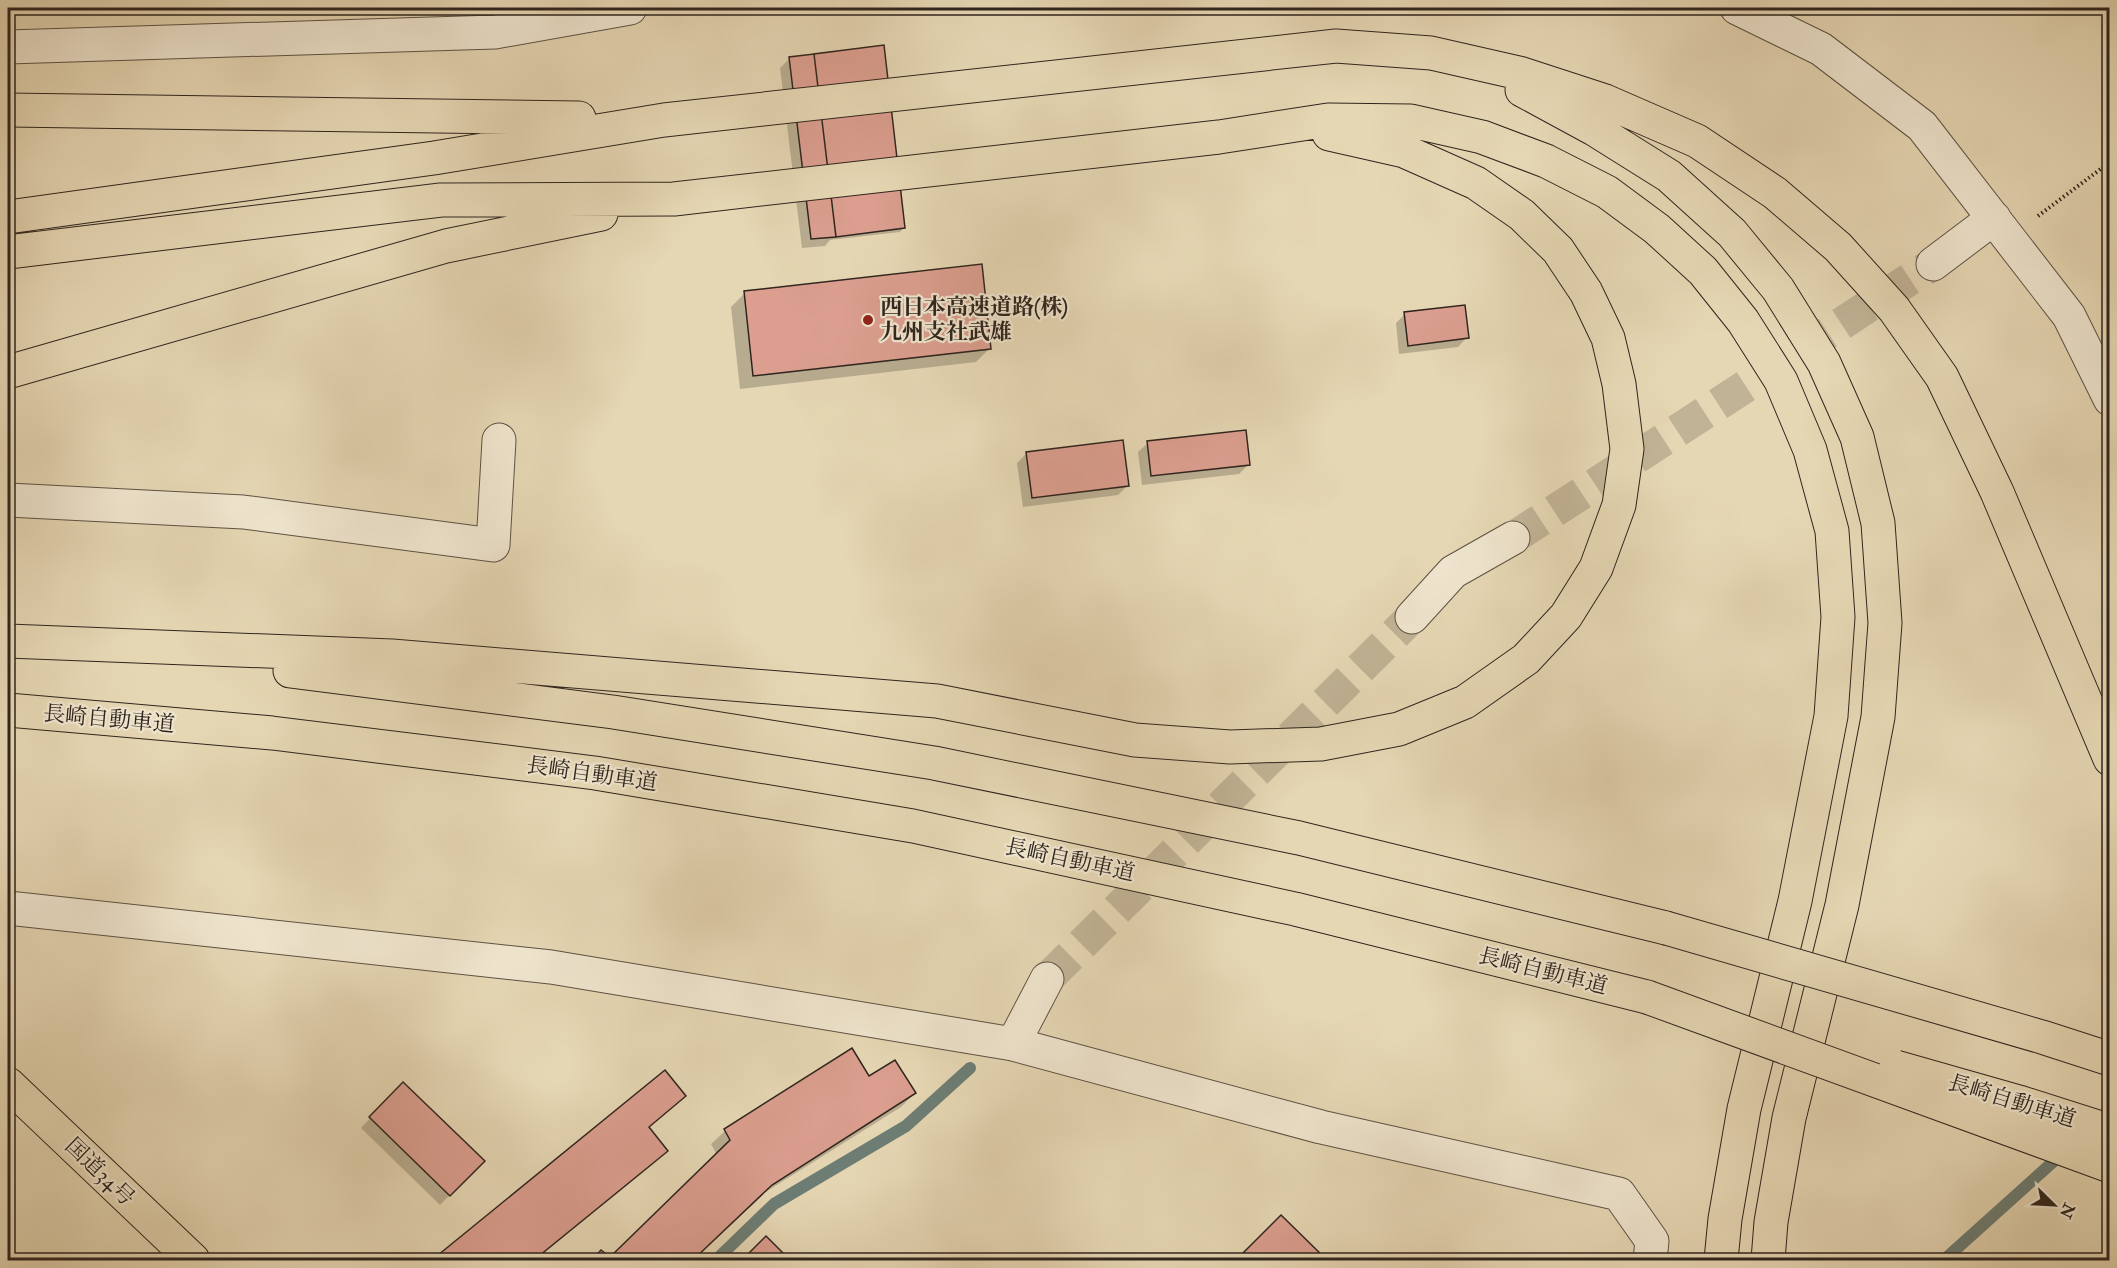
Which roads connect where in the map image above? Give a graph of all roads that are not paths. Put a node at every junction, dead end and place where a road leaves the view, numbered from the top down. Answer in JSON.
{"nodes":[{"id":1,"x":630,"y":8,"type":"edge"},
{"id":2,"x":1737,"y":8,"type":"edge"},
{"id":3,"x":8,"y":47,"type":"edge"},
{"id":4,"x":1431,"y":53,"type":"junction"},
{"id":5,"x":8,"y":110,"type":"edge"},
{"id":6,"x":664,"y":120,"type":"junction"},
{"id":7,"x":1219,"y":137,"type":"junction"},
{"id":8,"x":674,"y":199,"type":"junction"},
{"id":9,"x":8,"y":217,"type":"edge"},
{"id":10,"x":1994,"y":218,"type":"junction"},
{"id":11,"x":8,"y":252,"type":"edge"},
{"id":12,"x":1933,"y":264,"type":"tunnel mouth"},
{"id":13,"x":8,"y":372,"type":"edge"},
{"id":14,"x":2109,"y":399,"type":"edge"},
{"id":15,"x":499,"y":440,"type":"dead end"},
{"id":16,"x":8,"y":500,"type":"edge"},
{"id":17,"x":1513,"y":538,"type":"tunnel mouth"},
{"id":18,"x":1412,"y":617,"type":"tunnel mouth"},
{"id":19,"x":8,"y":643,"type":"edge"},
{"id":20,"x":8,"y":710,"type":"edge"},
{"id":21,"x":2109,"y":759,"type":"edge"},
{"id":22,"x":8,"y":908,"type":"edge"},
{"id":23,"x":1047,"y":979,"type":"tunnel mouth"},
{"id":24,"x":1647,"y":997,"type":"junction"},
{"id":25,"x":1013,"y":1044,"type":"junction"},
{"id":26,"x":2109,"y":1059,"type":"edge"},
{"id":27,"x":8,"y":1084,"type":"edge"},
{"id":28,"x":2109,"y":1131,"type":"edge"},
{"id":29,"x":2109,"y":1166,"type":"edge"},
{"id":30,"x":193,"y":1260,"type":"edge"},
{"id":31,"x":1650,"y":1260,"type":"edge"},
{"id":32,"x":1721,"y":1260,"type":"edge"},
{"id":33,"x":1768,"y":1260,"type":"edge"}],
"edges":[{"from":1,"to":3,"type":"street"},
{"from":2,"to":10,"type":"street"},
{"from":4,"to":6,"type":"highway"},
{"from":4,"to":21,"type":"highway"},
{"from":4,"to":33,"type":"highway"},
{"from":5,"to":6,"type":"highway"},
{"from":6,"to":9,"type":"highway"},
{"from":7,"to":8,"type":"highway"},
{"from":7,"to":19,"type":"highway"},
{"from":7,"to":32,"type":"highway"},
{"from":8,"to":11,"type":"highway"},
{"from":8,"to":13,"type":"highway"},
{"from":10,"to":12,"type":"street"},
{"from":10,"to":14,"type":"street"},
{"from":15,"to":16,"type":"street"},
{"from":17,"to":18,"type":"street"},
{"from":19,"to":26,"type":"highway","bridge":true},
{"from":20,"to":24,"type":"highway","name":"長崎自動車道"},
{"from":22,"to":25,"type":"street"},
{"from":23,"to":25,"type":"street"},
{"from":24,"to":28,"type":"highway","name":"長崎自動車道","bridge":true},
{"from":24,"to":29,"type":"highway","bridge":true},
{"from":25,"to":31,"type":"street"},
{"from":27,"to":30,"type":"highway","name":"国道34号"}]}
